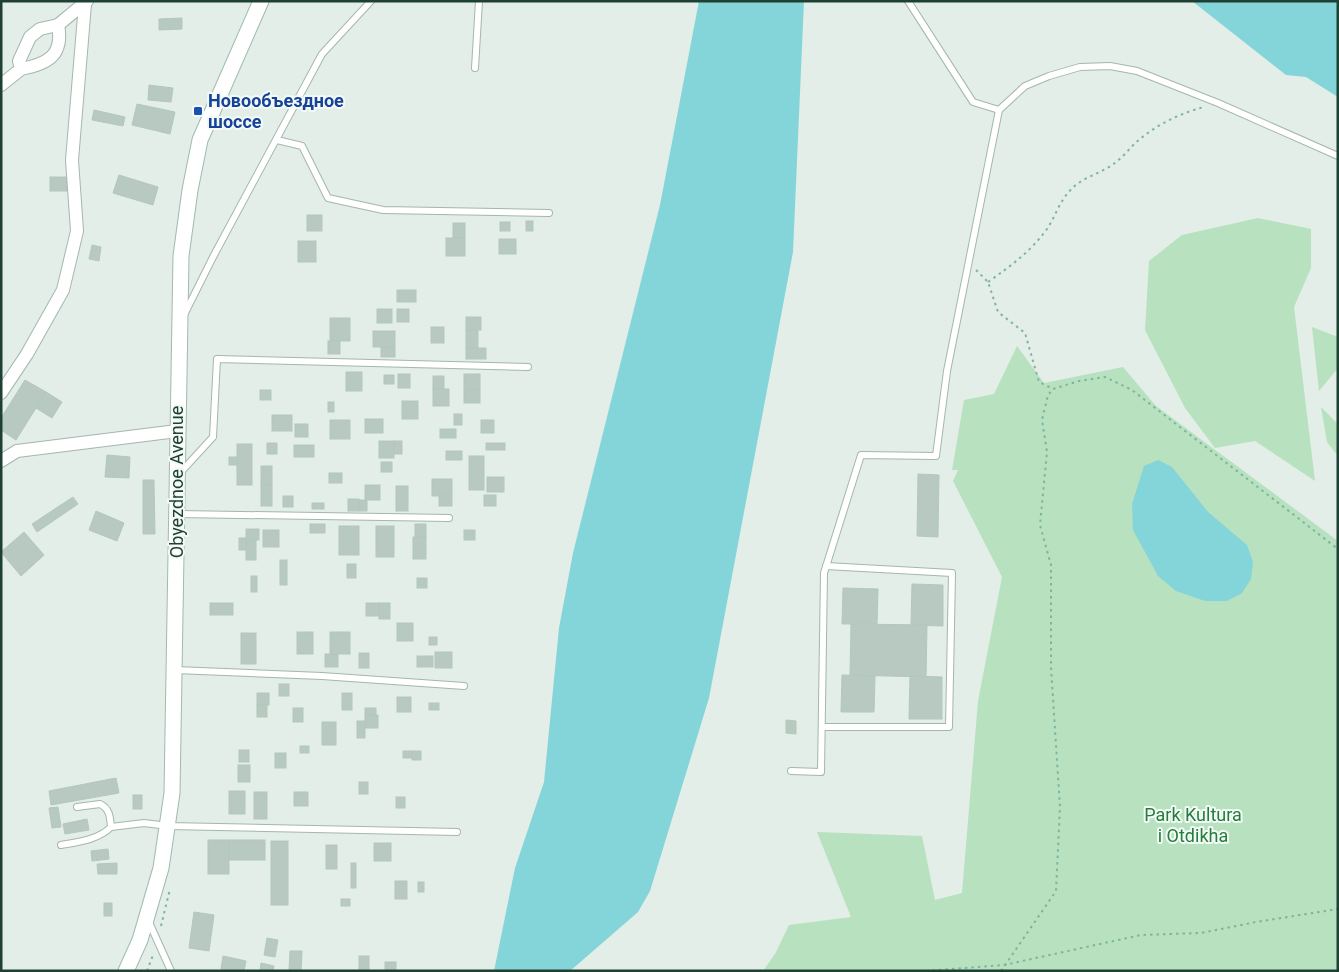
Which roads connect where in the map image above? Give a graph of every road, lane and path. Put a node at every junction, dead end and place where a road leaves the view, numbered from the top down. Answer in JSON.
{"nodes":[{"id":1,"x":371,"y":1,"type":"edge"},
{"id":2,"x":479,"y":1,"type":"edge"},
{"id":3,"x":908,"y":1,"type":"edge"},
{"id":4,"x":86,"y":3,"type":"edge"},
{"id":5,"x":255,"y":5,"type":"edge"},
{"id":6,"x":58,"y":25,"type":"junction"},
{"id":7,"x":475,"y":68,"type":"dead end"},
{"id":8,"x":21,"y":69,"type":"junction"},
{"id":9,"x":1,"y":85,"type":"edge"},
{"id":10,"x":1218,"y":103,"type":"junction"},
{"id":11,"x":999,"y":110,"type":"junction"},
{"id":12,"x":277,"y":140,"type":"junction"},
{"id":13,"x":1338,"y":156,"type":"edge"},
{"id":14,"x":549,"y":213,"type":"dead end"},
{"id":15,"x":968,"y":262,"type":"junction"},
{"id":16,"x":988,"y":282,"type":"junction"},
{"id":17,"x":180,"y":325,"type":"junction"},
{"id":18,"x":528,"y":367,"type":"dead end"},
{"id":19,"x":1053,"y":389,"type":"junction"},
{"id":20,"x":1,"y":392,"type":"edge"},
{"id":21,"x":177,"y":431,"type":"junction"},
{"id":22,"x":1,"y":462,"type":"edge"},
{"id":23,"x":178,"y":476,"type":"junction"},
{"id":24,"x":178,"y":514,"type":"junction"},
{"id":25,"x":449,"y":518,"type":"dead end"},
{"id":26,"x":1338,"y":548,"type":"edge"},
{"id":27,"x":826,"y":566,"type":"junction"},
{"id":28,"x":175,"y":670,"type":"junction"},
{"id":29,"x":464,"y":686,"type":"dead end"},
{"id":30,"x":822,"y":728,"type":"junction"},
{"id":31,"x":791,"y":771,"type":"dead end"},
{"id":32,"x":76,"y":808,"type":"dead end"},
{"id":33,"x":168,"y":826,"type":"junction"},
{"id":34,"x":111,"y":827,"type":"junction"},
{"id":35,"x":457,"y":832,"type":"dead end"},
{"id":36,"x":61,"y":845,"type":"dead end"},
{"id":37,"x":170,"y":886,"type":"dead end"},
{"id":38,"x":1338,"y":909,"type":"edge"},
{"id":39,"x":147,"y":917,"type":"junction"},
{"id":40,"x":157,"y":940,"type":"junction"},
{"id":41,"x":1004,"y":965,"type":"junction"},
{"id":42,"x":126,"y":971,"type":"edge"},
{"id":43,"x":146,"y":971,"type":"edge"},
{"id":44,"x":171,"y":971,"type":"edge"},
{"id":45,"x":926,"y":971,"type":"edge"},
{"id":46,"x":1001,"y":971,"type":"edge"}],
"edges":[{"from":1,"to":12,"type":"lane"},
{"from":2,"to":7,"type":"lane"},
{"from":3,"to":11,"type":"lane"},
{"from":4,"to":6,"type":"street"},
{"from":4,"to":20,"type":"street"},
{"from":5,"to":17,"type":"main road","name":"Obyezdnoe Avenue"},
{"from":6,"to":8,"type":"street"},
{"from":6,"to":8,"type":"street"},
{"from":8,"to":9,"type":"street"},
{"from":10,"to":11,"type":"lane"},
{"from":10,"to":13,"type":"lane"},
{"from":10,"to":16,"type":"path"},
{"from":11,"to":15,"type":"lane"},
{"from":12,"to":14,"type":"lane"},
{"from":12,"to":17,"type":"lane"},
{"from":15,"to":16,"type":"path"},
{"from":15,"to":27,"type":"lane"},
{"from":16,"to":19,"type":"path"},
{"from":17,"to":21,"type":"main road","name":"Obyezdnoe Avenue"},
{"from":18,"to":23,"type":"lane"},
{"from":19,"to":26,"type":"path"},
{"from":19,"to":41,"type":"path"},
{"from":21,"to":22,"type":"street"},
{"from":21,"to":23,"type":"main road","name":"Obyezdnoe Avenue"},
{"from":23,"to":24,"type":"main road","name":"Obyezdnoe Avenue"},
{"from":24,"to":25,"type":"lane"},
{"from":24,"to":28,"type":"main road","name":"Obyezdnoe Avenue"},
{"from":27,"to":30,"type":"lane"},
{"from":27,"to":30,"type":"lane"},
{"from":28,"to":29,"type":"lane"},
{"from":28,"to":33,"type":"main road","name":"Obyezdnoe Avenue"},
{"from":30,"to":31,"type":"lane"},
{"from":32,"to":34,"type":"lane"},
{"from":33,"to":34,"type":"lane"},
{"from":33,"to":35,"type":"lane"},
{"from":33,"to":39,"type":"main road","name":"Obyezdnoe Avenue"},
{"from":34,"to":36,"type":"lane"},
{"from":37,"to":40,"type":"path"},
{"from":38,"to":41,"type":"path"},
{"from":39,"to":40,"type":"lane"},
{"from":39,"to":42,"type":"main road","name":"Obyezdnoe Avenue"},
{"from":40,"to":43,"type":"path"},
{"from":40,"to":44,"type":"lane"},
{"from":41,"to":45,"type":"path"},
{"from":41,"to":46,"type":"path"}]}
